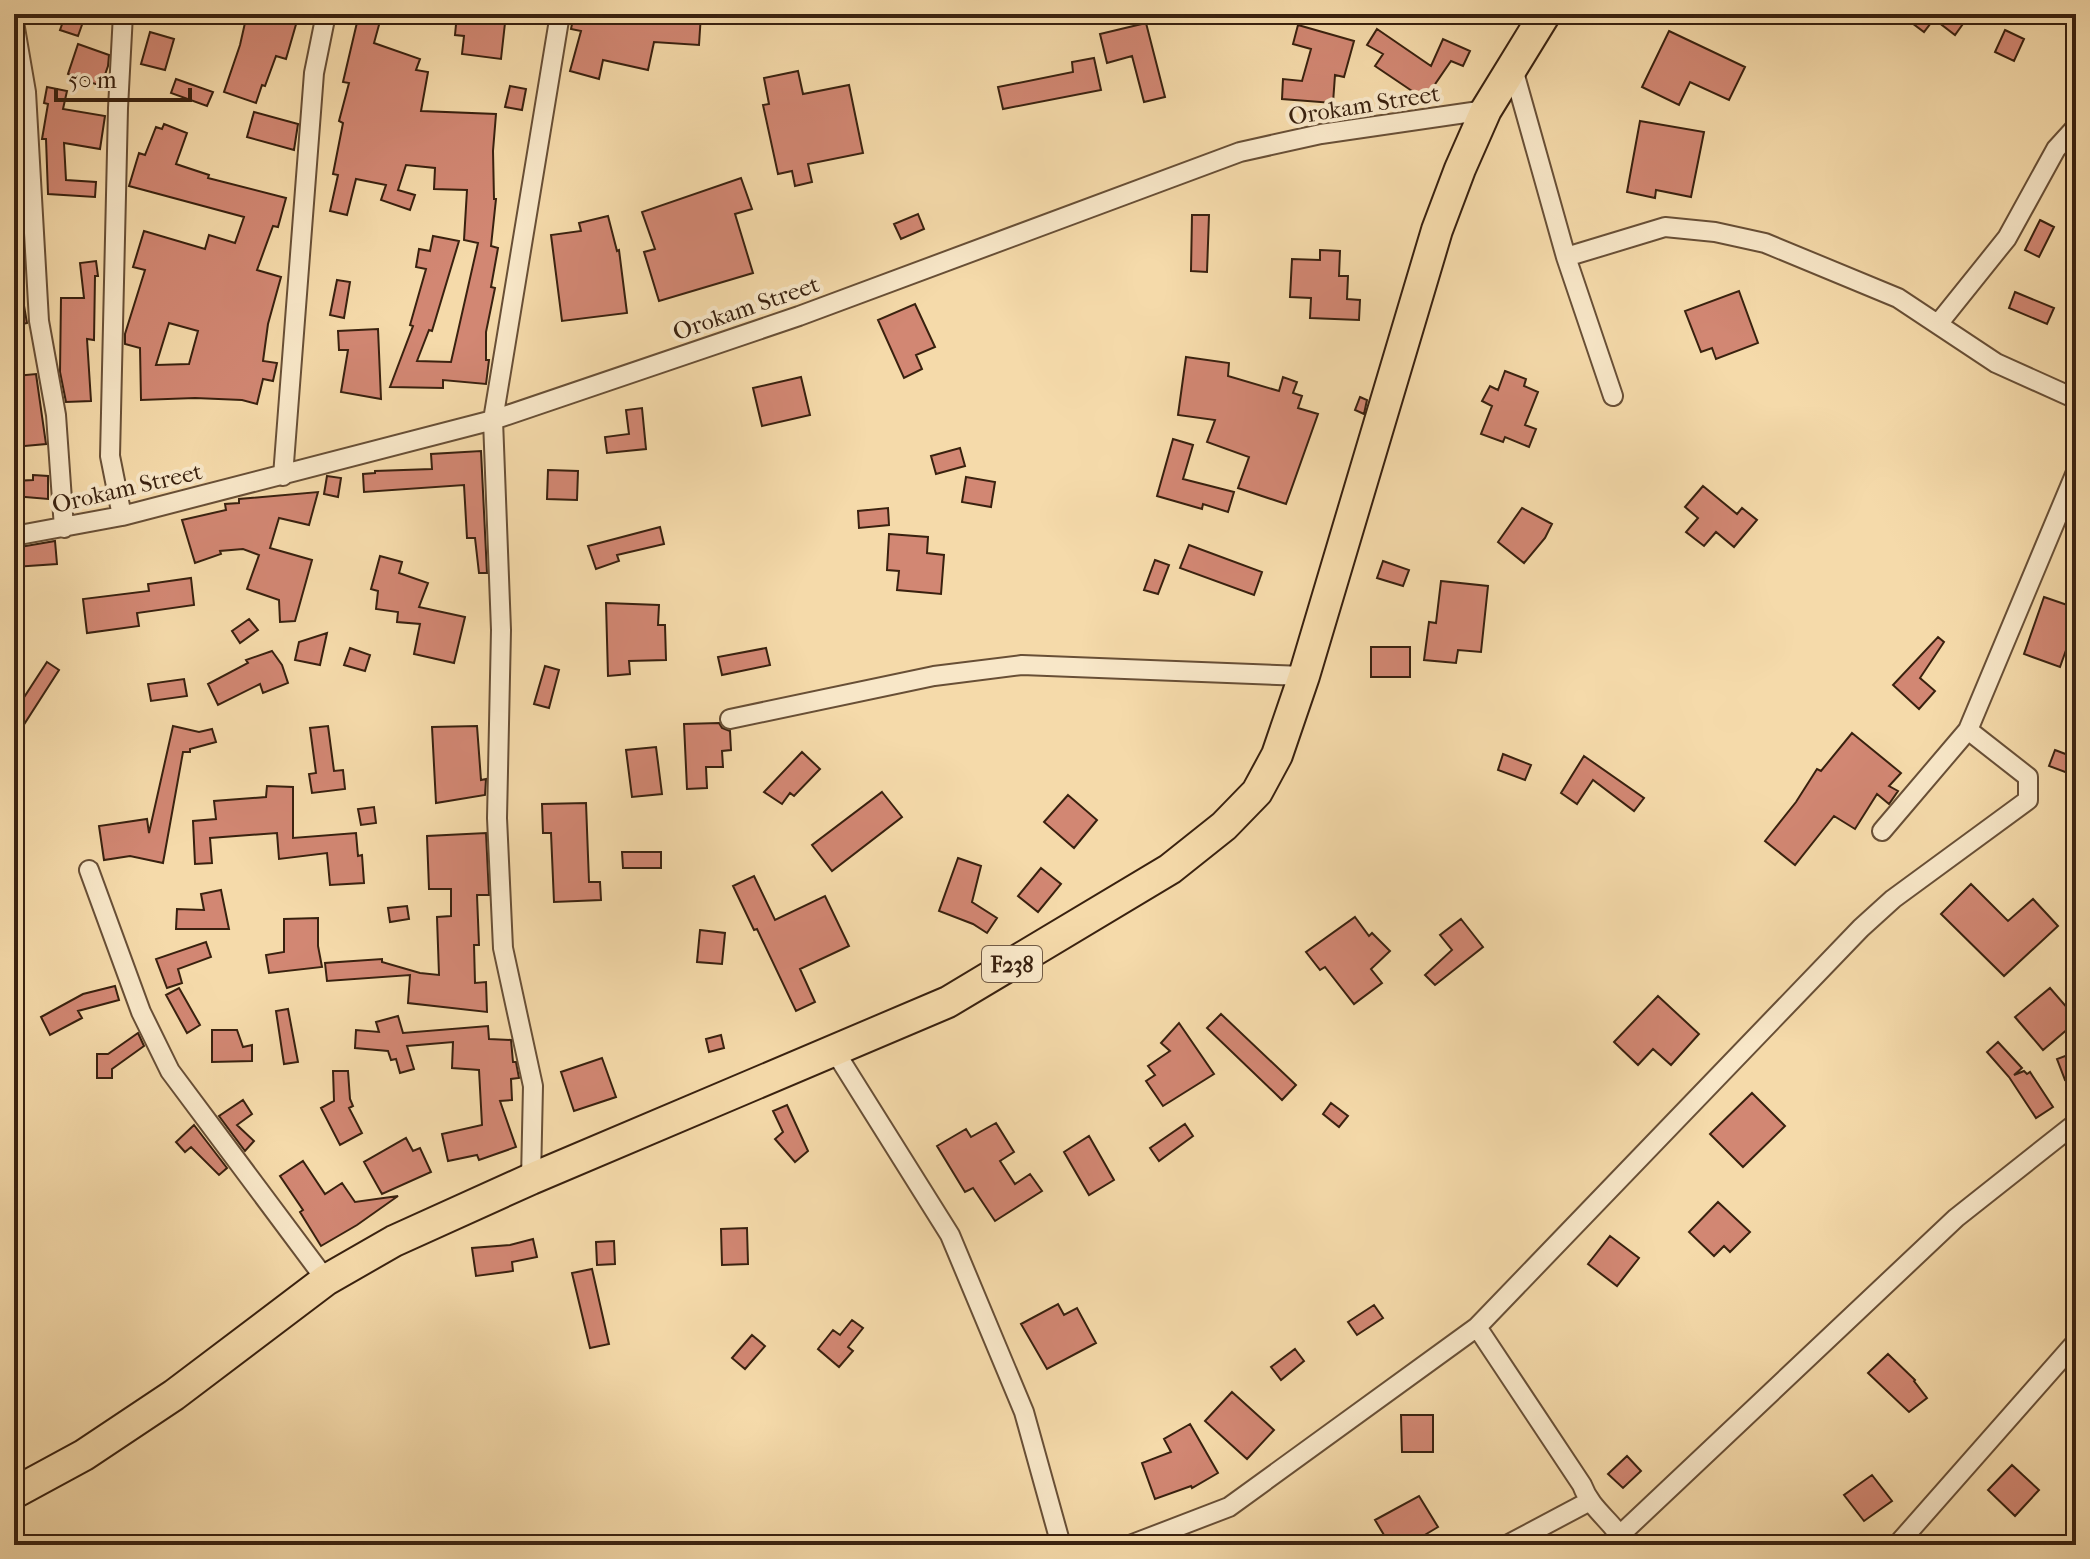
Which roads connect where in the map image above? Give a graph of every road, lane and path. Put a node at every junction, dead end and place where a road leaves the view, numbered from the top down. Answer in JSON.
{"nodes":[{"id":1,"x":123,"y":14,"type":"edge"},
{"id":2,"x":326,"y":14,"type":"edge"},
{"id":3,"x":560,"y":14,"type":"edge"},
{"id":4,"x":1545,"y":14,"type":"edge"},
{"id":5,"x":14,"y":22,"type":"edge"},
{"id":6,"x":1512,"y":65,"type":"junction"},
{"id":7,"x":1486,"y":110,"type":"junction"},
{"id":8,"x":2076,"y":127,"type":"edge"},
{"id":9,"x":1566,"y":257,"type":"junction"},
{"id":10,"x":1938,"y":324,"type":"junction"},
{"id":11,"x":1613,"y":396,"type":"dead end"},
{"id":12,"x":2076,"y":399,"type":"edge"},
{"id":13,"x":493,"y":420,"type":"junction"},
{"id":14,"x":2076,"y":472,"type":"edge"},
{"id":15,"x":283,"y":476,"type":"junction"},
{"id":16,"x":122,"y":516,"type":"junction"},
{"id":17,"x":64,"y":528,"type":"junction"},
{"id":18,"x":14,"y":536,"type":"edge"},
{"id":19,"x":1304,"y":676,"type":"junction"},
{"id":20,"x":730,"y":719,"type":"dead end"},
{"id":21,"x":1968,"y":730,"type":"junction"},
{"id":22,"x":1882,"y":831,"type":"dead end"},
{"id":23,"x":89,"y":870,"type":"dead end"},
{"id":24,"x":834,"y":1050,"type":"junction"},
{"id":25,"x":2076,"y":1123,"type":"edge"},
{"id":26,"x":531,"y":1179,"type":"junction"},
{"id":27,"x":326,"y":1280,"type":"junction"},
{"id":28,"x":1477,"y":1327,"type":"junction"},
{"id":29,"x":2076,"y":1342,"type":"edge"},
{"id":30,"x":14,"y":1493,"type":"edge"},
{"id":31,"x":1588,"y":1502,"type":"junction"},
{"id":32,"x":1623,"y":1540,"type":"edge"},
{"id":33,"x":1061,"y":1545,"type":"edge"},
{"id":34,"x":1130,"y":1545,"type":"edge"},
{"id":35,"x":1507,"y":1545,"type":"edge"},
{"id":36,"x":1897,"y":1545,"type":"edge"}],
"edges":[{"from":1,"to":16,"type":"street"},
{"from":2,"to":15,"type":"street"},
{"from":3,"to":13,"type":"street"},
{"from":4,"to":6,"type":"main road","number":"F238"},
{"from":5,"to":17,"type":"street"},
{"from":6,"to":7,"type":"main road","number":"F238"},
{"from":6,"to":9,"type":"street"},
{"from":7,"to":13,"type":"street","name":"Orokam Street"},
{"from":7,"to":19,"type":"main road","number":"F238"},
{"from":8,"to":10,"type":"street"},
{"from":9,"to":10,"type":"street"},
{"from":9,"to":11,"type":"street"},
{"from":10,"to":12,"type":"street"},
{"from":13,"to":15,"type":"street","name":"Orokam Street"},
{"from":13,"to":26,"type":"street"},
{"from":14,"to":21,"type":"street"},
{"from":15,"to":16,"type":"street","name":"Orokam Street"},
{"from":16,"to":17,"type":"street","name":"Orokam Street"},
{"from":17,"to":18,"type":"street","name":"Orokam Street"},
{"from":19,"to":20,"type":"street"},
{"from":19,"to":24,"type":"main road","number":"F238"},
{"from":21,"to":22,"type":"street"},
{"from":21,"to":28,"type":"street"},
{"from":23,"to":27,"type":"street"},
{"from":24,"to":26,"type":"main road","number":"F238"},
{"from":24,"to":33,"type":"street"},
{"from":25,"to":32,"type":"street"},
{"from":26,"to":27,"type":"main road","number":"F238"},
{"from":27,"to":30,"type":"main road","number":"F238"},
{"from":28,"to":31,"type":"street"},
{"from":28,"to":34,"type":"street"},
{"from":29,"to":36,"type":"street"},
{"from":31,"to":32,"type":"street"},
{"from":31,"to":35,"type":"street"}]}
